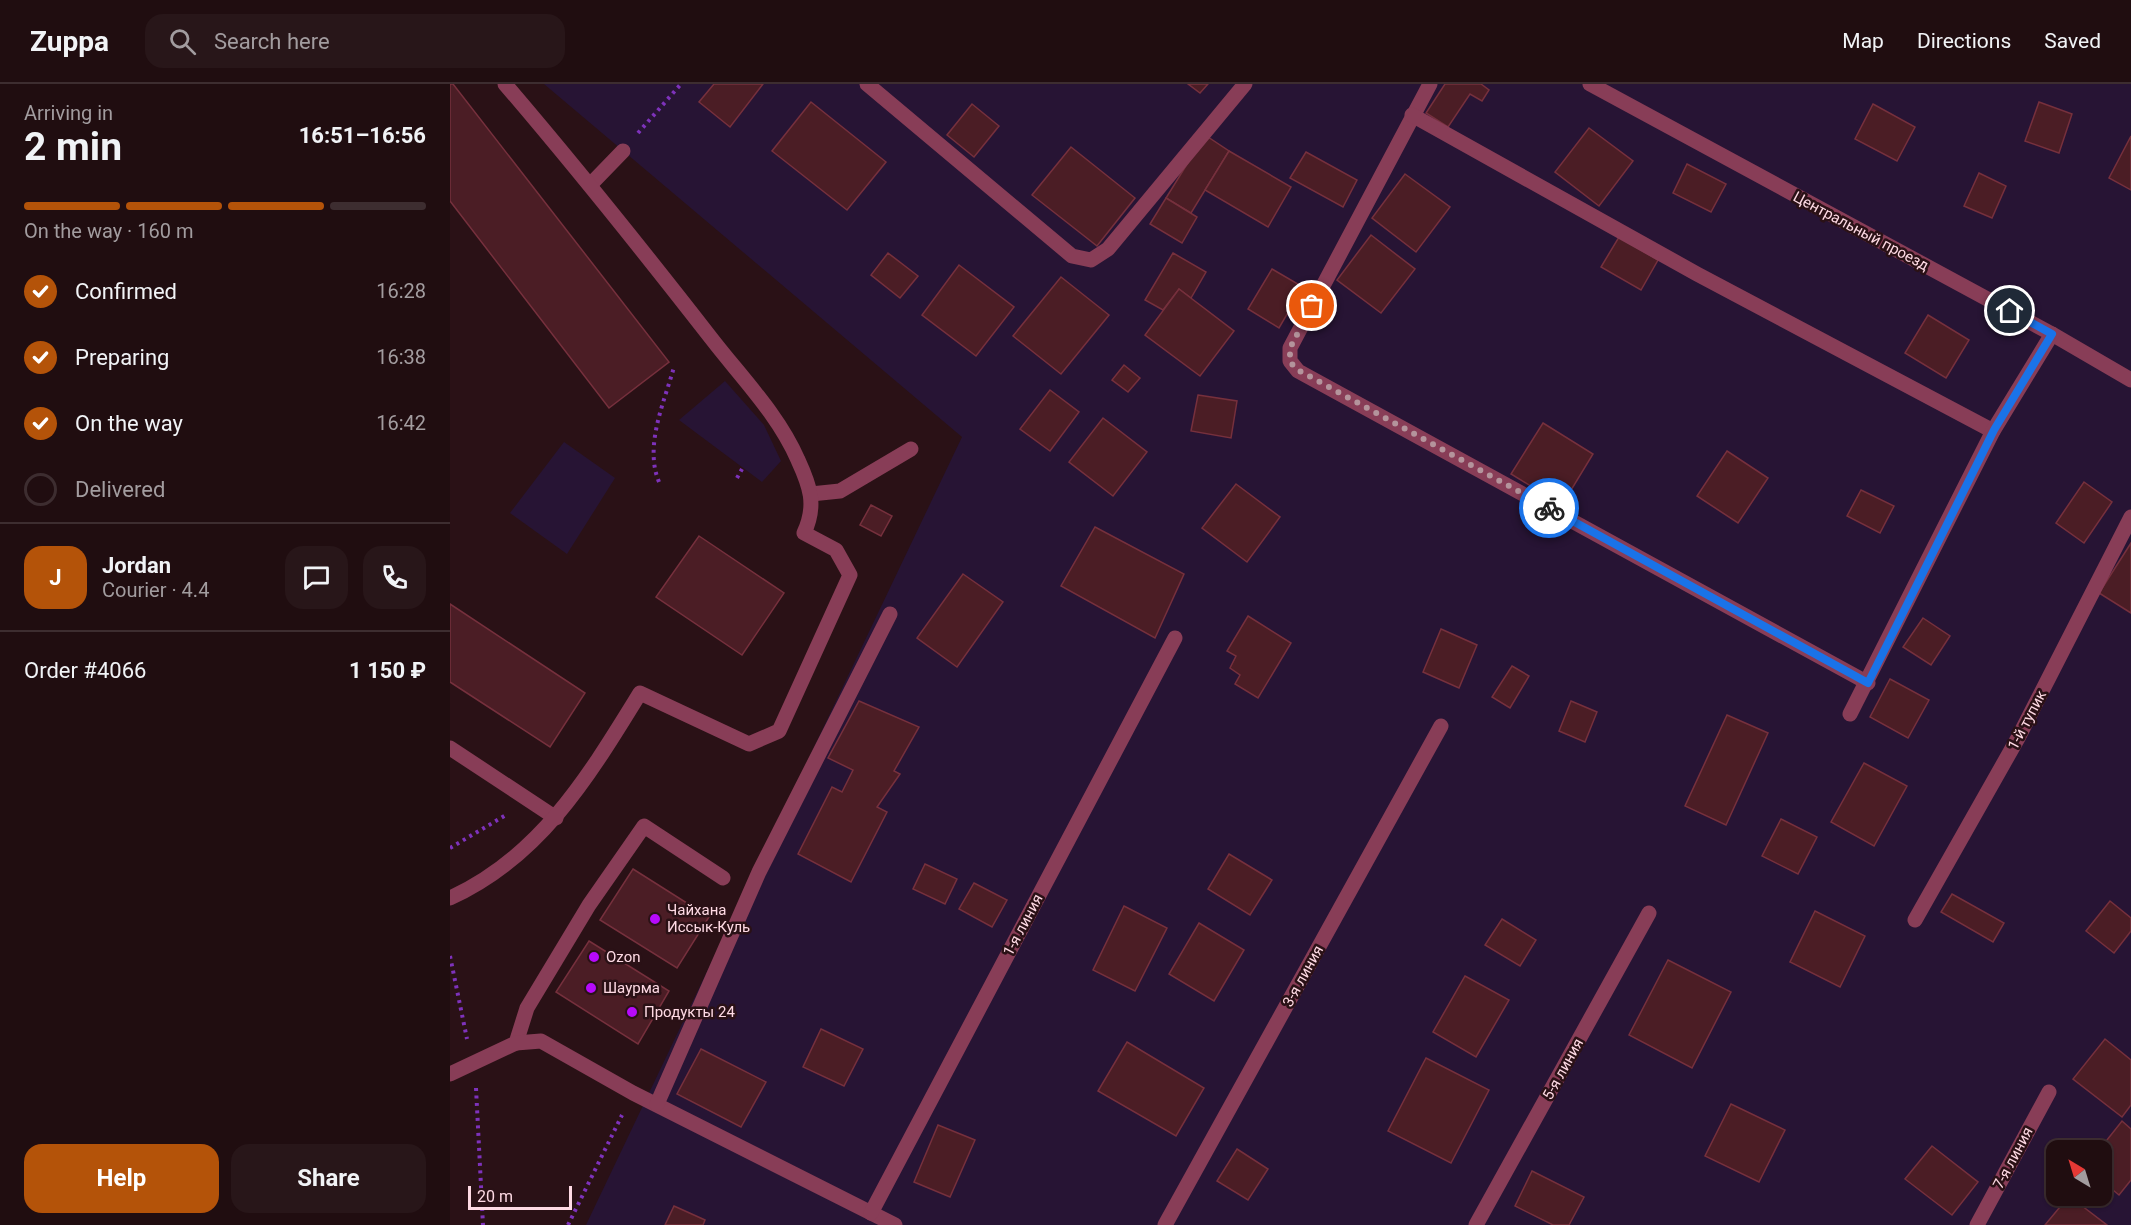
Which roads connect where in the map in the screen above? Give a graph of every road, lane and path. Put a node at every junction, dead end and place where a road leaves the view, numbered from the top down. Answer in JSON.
{"nodes":[{"id":1,"x":505,"y":84,"type":"edge"},
{"id":2,"x":681,"y":84,"type":"edge"},
{"id":3,"x":867,"y":84,"type":"edge"},
{"id":4,"x":1245,"y":84,"type":"edge"},
{"id":5,"x":1430,"y":84,"type":"edge"},
{"id":6,"x":1590,"y":84,"type":"edge"},
{"id":7,"x":1412,"y":115,"type":"junction"},
{"id":8,"x":623,"y":151,"type":"joint"},
{"id":9,"x":591,"y":184,"type":"junction"},
{"id":10,"x":2052,"y":334,"type":"junction"},
{"id":11,"x":675,"y":367,"type":"dead end"},
{"id":12,"x":2131,"y":380,"type":"edge"},
{"id":13,"x":1994,"y":430,"type":"junction"},
{"id":14,"x":911,"y":449,"type":"dead end"},
{"id":15,"x":742,"y":469,"type":"dead end"},
{"id":16,"x":737,"y":478,"type":"dead end"},
{"id":17,"x":660,"y":482,"type":"dead end"},
{"id":18,"x":811,"y":494,"type":"junction"},
{"id":19,"x":2131,"y":517,"type":"edge"},
{"id":20,"x":890,"y":614,"type":"dead end"},
{"id":21,"x":1175,"y":638,"type":"dead end"},
{"id":22,"x":1868,"y":683,"type":"junction"},
{"id":23,"x":1850,"y":714,"type":"dead end"},
{"id":24,"x":1441,"y":726,"type":"dead end"},
{"id":25,"x":450,"y":748,"type":"edge"},
{"id":26,"x":531,"y":801,"type":"junction"},
{"id":27,"x":556,"y":818,"type":"junction"},
{"id":28,"x":450,"y":848,"type":"edge"},
{"id":29,"x":723,"y":878,"type":"dead end"},
{"id":30,"x":450,"y":898,"type":"edge"},
{"id":31,"x":1649,"y":913,"type":"dead end"},
{"id":32,"x":1915,"y":920,"type":"dead end"},
{"id":33,"x":516,"y":1044,"type":"junction"},
{"id":34,"x":450,"y":1074,"type":"edge"},
{"id":35,"x":2049,"y":1092,"type":"dead end"},
{"id":36,"x":633,"y":1093,"type":"junction"},
{"id":37,"x":657,"y":1104,"type":"junction"},
{"id":38,"x":872,"y":1213,"type":"junction"},
{"id":39,"x":568,"y":1225,"type":"edge"},
{"id":40,"x":895,"y":1225,"type":"edge"},
{"id":41,"x":1165,"y":1225,"type":"edge"},
{"id":42,"x":1476,"y":1225,"type":"edge"},
{"id":43,"x":1977,"y":1225,"type":"edge"}],
"edges":[{"from":1,"to":9,"type":"lane"},
{"from":2,"to":8,"type":"path"},
{"from":3,"to":4,"type":"lane"},
{"from":5,"to":7,"type":"lane"},
{"from":6,"to":10,"type":"lane","name":"Центральный проезд"},
{"from":7,"to":13,"type":"lane"},
{"from":7,"to":22,"type":"lane"},
{"from":8,"to":9,"type":"lane"},
{"from":9,"to":18,"type":"lane"},
{"from":10,"to":12,"type":"lane","name":"Центральный проезд"},
{"from":10,"to":13,"type":"lane"},
{"from":11,"to":17,"type":"path"},
{"from":13,"to":22,"type":"lane"},
{"from":14,"to":18,"type":"lane"},
{"from":15,"to":16,"type":"path"},
{"from":18,"to":27,"type":"lane"},
{"from":19,"to":32,"type":"lane","name":"1-й тупик"},
{"from":20,"to":37,"type":"lane"},
{"from":21,"to":38,"type":"lane","name":"1-я линия"},
{"from":22,"to":23,"type":"lane"},
{"from":24,"to":41,"type":"lane","name":"3-я линия"},
{"from":25,"to":26,"type":"lane"},
{"from":26,"to":27,"type":"lane"},
{"from":26,"to":28,"type":"path"},
{"from":27,"to":30,"type":"lane"},
{"from":29,"to":33,"type":"lane"},
{"from":31,"to":42,"type":"lane","name":"5-я линия"},
{"from":33,"to":34,"type":"lane"},
{"from":33,"to":36,"type":"lane"},
{"from":35,"to":43,"type":"lane","name":"7-я линия"},
{"from":36,"to":37,"type":"lane"},
{"from":36,"to":39,"type":"path"},
{"from":37,"to":38,"type":"lane"},
{"from":38,"to":40,"type":"lane"}]}
